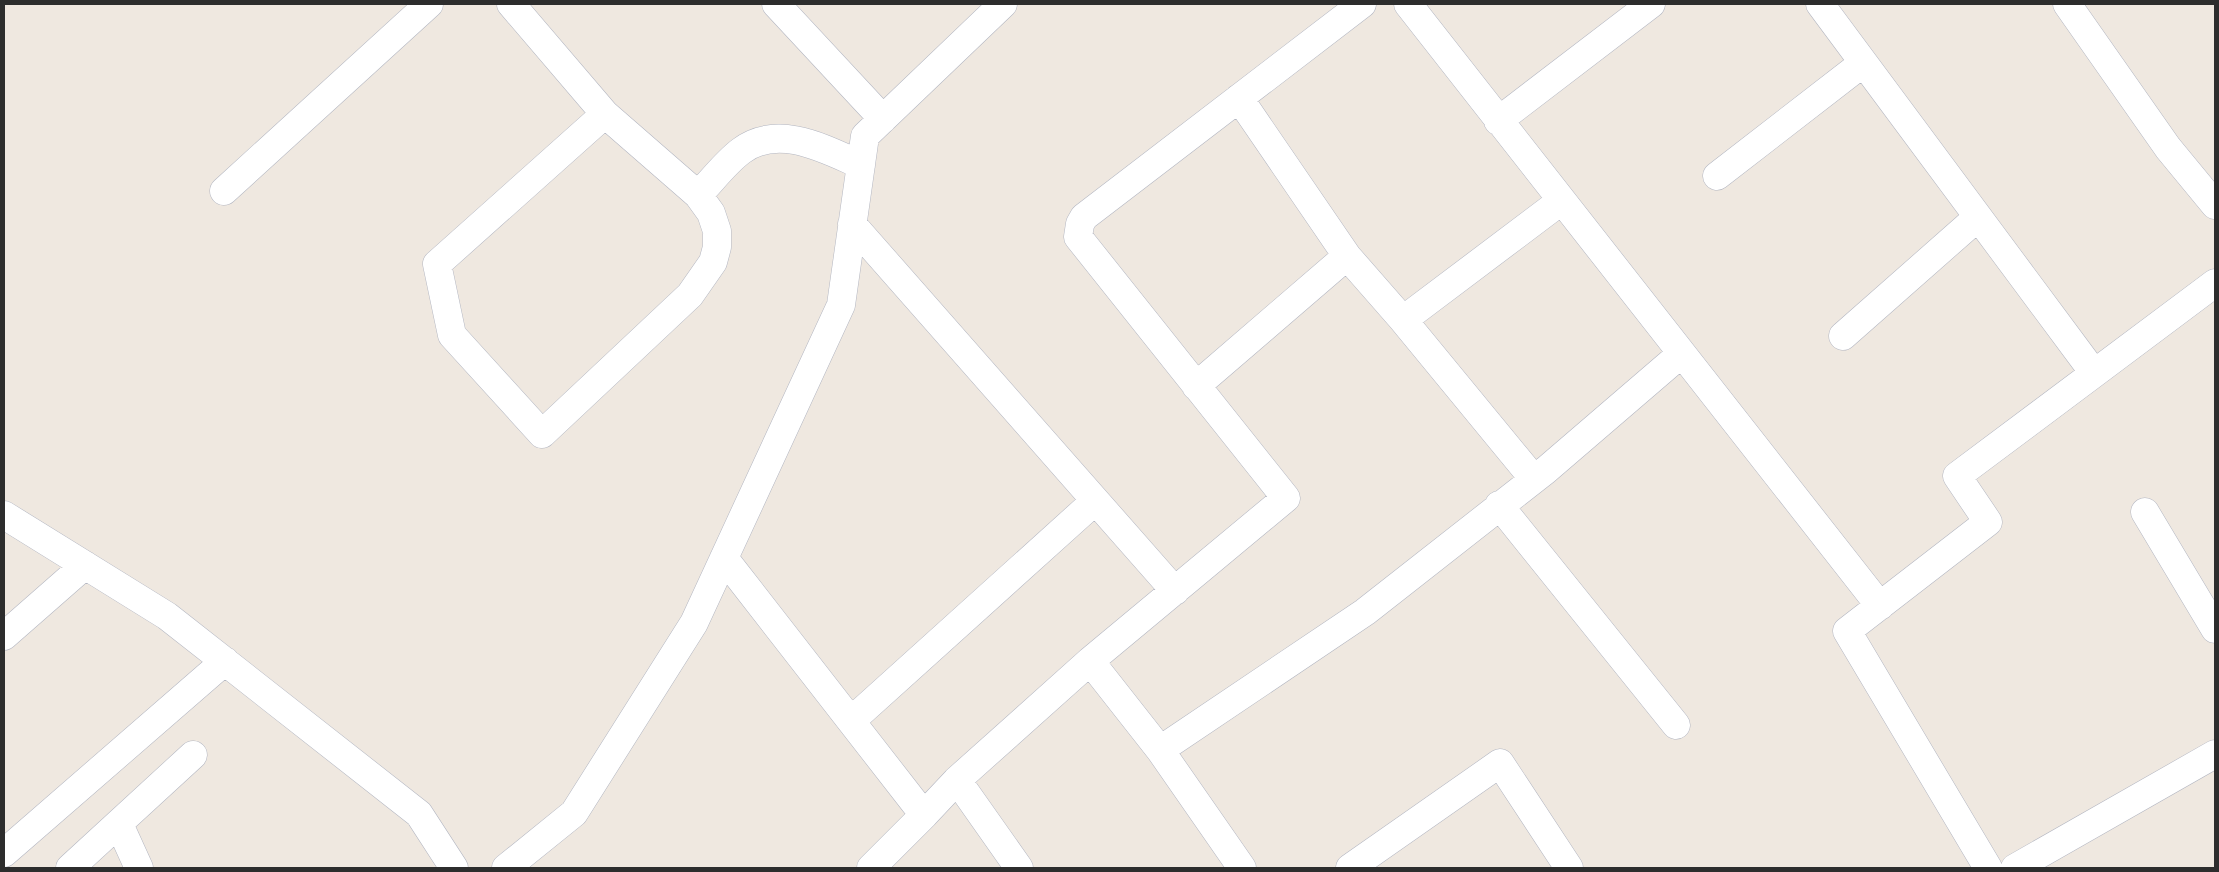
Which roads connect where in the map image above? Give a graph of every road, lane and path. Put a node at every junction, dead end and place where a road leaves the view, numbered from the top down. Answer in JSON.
{"nodes":[{"id":1,"x":429,"y":4,"type":"edge"},
{"id":2,"x":511,"y":4,"type":"edge"},
{"id":3,"x":776,"y":4,"type":"edge"},
{"id":4,"x":1003,"y":4,"type":"edge"},
{"id":5,"x":1362,"y":4,"type":"edge"},
{"id":6,"x":1408,"y":4,"type":"edge"},
{"id":7,"x":1651,"y":4,"type":"edge"},
{"id":8,"x":1820,"y":4,"type":"edge"},
{"id":9,"x":2066,"y":4,"type":"edge"},
{"id":10,"x":1864,"y":63,"type":"junction"},
{"id":11,"x":1239,"y":98,"type":"junction"},
{"id":12,"x":605,"y":114,"type":"junction"},
{"id":13,"x":883,"y":119,"type":"junction"},
{"id":14,"x":1498,"y":121,"type":"junction"},
{"id":15,"x":860,"y":165,"type":"junction"},
{"id":16,"x":1717,"y":176,"type":"dead end"},
{"id":17,"x":224,"y":191,"type":"dead end"},
{"id":18,"x":698,"y":195,"type":"junction"},
{"id":19,"x":1561,"y":201,"type":"junction"},
{"id":20,"x":2215,"y":205,"type":"edge"},
{"id":21,"x":1978,"y":217,"type":"junction"},
{"id":22,"x":852,"y":224,"type":"junction"},
{"id":23,"x":1347,"y":256,"type":"junction"},
{"id":24,"x":2215,"y":283,"type":"edge"},
{"id":25,"x":1403,"y":320,"type":"junction"},
{"id":26,"x":1843,"y":336,"type":"dead end"},
{"id":27,"x":1681,"y":354,"type":"junction"},
{"id":28,"x":2094,"y":373,"type":"junction"},
{"id":29,"x":1196,"y":386,"type":"junction"},
{"id":30,"x":1533,"y":478,"type":"junction"},
{"id":31,"x":1095,"y":501,"type":"junction"},
{"id":32,"x":1499,"y":505,"type":"junction"},
{"id":33,"x":2145,"y":512,"type":"dead end"},
{"id":34,"x":4,"y":515,"type":"edge"},
{"id":35,"x":724,"y":558,"type":"junction"},
{"id":36,"x":85,"y":565,"type":"junction"},
{"id":37,"x":1175,"y":591,"type":"junction"},
{"id":38,"x":1880,"y":606,"type":"junction"},
{"id":39,"x":2215,"y":628,"type":"edge"},
{"id":40,"x":4,"y":636,"type":"edge"},
{"id":41,"x":225,"y":661,"type":"junction"},
{"id":42,"x":1090,"y":661,"type":"junction"},
{"id":43,"x":851,"y":721,"type":"junction"},
{"id":44,"x":1676,"y":725,"type":"dead end"},
{"id":45,"x":1160,"y":750,"type":"junction"},
{"id":46,"x":2215,"y":754,"type":"edge"},
{"id":47,"x":193,"y":755,"type":"dead end"},
{"id":48,"x":957,"y":780,"type":"junction"},
{"id":49,"x":924,"y":815,"type":"junction"},
{"id":50,"x":118,"y":824,"type":"junction"},
{"id":51,"x":4,"y":853,"type":"edge"},
{"id":52,"x":70,"y":868,"type":"edge"},
{"id":53,"x":139,"y":868,"type":"edge"},
{"id":54,"x":454,"y":868,"type":"edge"},
{"id":55,"x":506,"y":868,"type":"edge"},
{"id":56,"x":870,"y":868,"type":"edge"},
{"id":57,"x":1019,"y":868,"type":"edge"},
{"id":58,"x":1242,"y":868,"type":"edge"},
{"id":59,"x":1350,"y":868,"type":"edge"},
{"id":60,"x":1569,"y":868,"type":"edge"},
{"id":61,"x":1988,"y":868,"type":"edge"},
{"id":62,"x":2015,"y":868,"type":"edge"}],
"edges":[{"from":1,"to":17,"type":"street"},
{"from":2,"to":12,"type":"street"},
{"from":3,"to":13,"type":"street"},
{"from":4,"to":13,"type":"street"},
{"from":5,"to":11,"type":"street"},
{"from":6,"to":14,"type":"street"},
{"from":7,"to":14,"type":"street"},
{"from":8,"to":10,"type":"street"},
{"from":9,"to":20,"type":"street"},
{"from":10,"to":16,"type":"street"},
{"from":10,"to":21,"type":"street"},
{"from":11,"to":23,"type":"street"},
{"from":11,"to":29,"type":"street"},
{"from":12,"to":18,"type":"street"},
{"from":12,"to":18,"type":"street"},
{"from":13,"to":15,"type":"street"},
{"from":14,"to":19,"type":"street"},
{"from":15,"to":18,"type":"street"},
{"from":15,"to":22,"type":"street"},
{"from":19,"to":25,"type":"street"},
{"from":19,"to":27,"type":"street"},
{"from":21,"to":26,"type":"street"},
{"from":21,"to":28,"type":"street"},
{"from":22,"to":31,"type":"street"},
{"from":22,"to":35,"type":"street"},
{"from":23,"to":25,"type":"street"},
{"from":23,"to":29,"type":"street"},
{"from":24,"to":28,"type":"street"},
{"from":25,"to":30,"type":"street"},
{"from":27,"to":30,"type":"street"},
{"from":27,"to":38,"type":"street"},
{"from":28,"to":38,"type":"street"},
{"from":29,"to":37,"type":"street"},
{"from":30,"to":32,"type":"street"},
{"from":31,"to":37,"type":"street"},
{"from":31,"to":43,"type":"street"},
{"from":32,"to":44,"type":"street"},
{"from":32,"to":45,"type":"street"},
{"from":33,"to":39,"type":"street"},
{"from":34,"to":36,"type":"street"},
{"from":35,"to":43,"type":"street"},
{"from":35,"to":55,"type":"street"},
{"from":36,"to":40,"type":"street"},
{"from":36,"to":41,"type":"street"},
{"from":37,"to":42,"type":"street"},
{"from":38,"to":61,"type":"street"},
{"from":41,"to":51,"type":"street"},
{"from":41,"to":54,"type":"street"},
{"from":42,"to":45,"type":"street"},
{"from":42,"to":48,"type":"street"},
{"from":43,"to":49,"type":"street"},
{"from":45,"to":58,"type":"street"},
{"from":46,"to":62,"type":"street"},
{"from":47,"to":50,"type":"street"},
{"from":48,"to":49,"type":"street"},
{"from":48,"to":57,"type":"street"},
{"from":49,"to":56,"type":"street"},
{"from":50,"to":52,"type":"street"},
{"from":50,"to":53,"type":"street"},
{"from":59,"to":60,"type":"street"}]}
